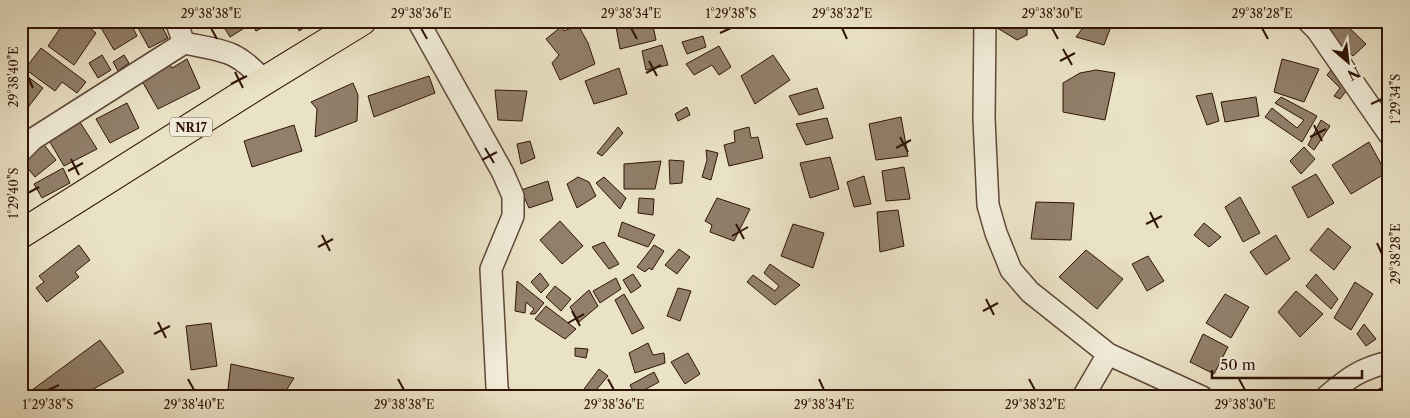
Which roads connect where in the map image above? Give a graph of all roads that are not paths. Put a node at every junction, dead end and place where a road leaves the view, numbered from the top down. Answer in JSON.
{"nodes":[{"id":1,"x":176,"y":21,"type":"edge"},
{"id":2,"x":362,"y":21,"type":"edge"},
{"id":3,"x":418,"y":21,"type":"edge"},
{"id":4,"x":985,"y":21,"type":"edge"},
{"id":5,"x":1308,"y":21,"type":"edge"},
{"id":6,"x":184,"y":43,"type":"junction"},
{"id":7,"x":264,"y":81,"type":"junction"},
{"id":8,"x":1389,"y":134,"type":"edge"},
{"id":9,"x":21,"y":151,"type":"edge"},
{"id":10,"x":21,"y":234,"type":"edge"},
{"id":11,"x":1108,"y":354,"type":"junction"},
{"id":12,"x":1389,"y":362,"type":"edge"},
{"id":13,"x":499,"y":397,"type":"edge"},
{"id":14,"x":1083,"y":397,"type":"edge"},
{"id":15,"x":1202,"y":397,"type":"edge"},
{"id":16,"x":1326,"y":397,"type":"edge"}],
"edges":[{"from":1,"to":6,"type":"street"},
{"from":2,"to":7,"type":"main road","number":"NR17"},
{"from":3,"to":13,"type":"street"},
{"from":4,"to":11,"type":"street"},
{"from":5,"to":8,"type":"street"},
{"from":6,"to":7,"type":"street"},
{"from":6,"to":9,"type":"street"},
{"from":7,"to":10,"type":"main road","number":"NR17"},
{"from":11,"to":14,"type":"street"},
{"from":11,"to":15,"type":"street"},
{"from":12,"to":16,"type":"street"}]}
